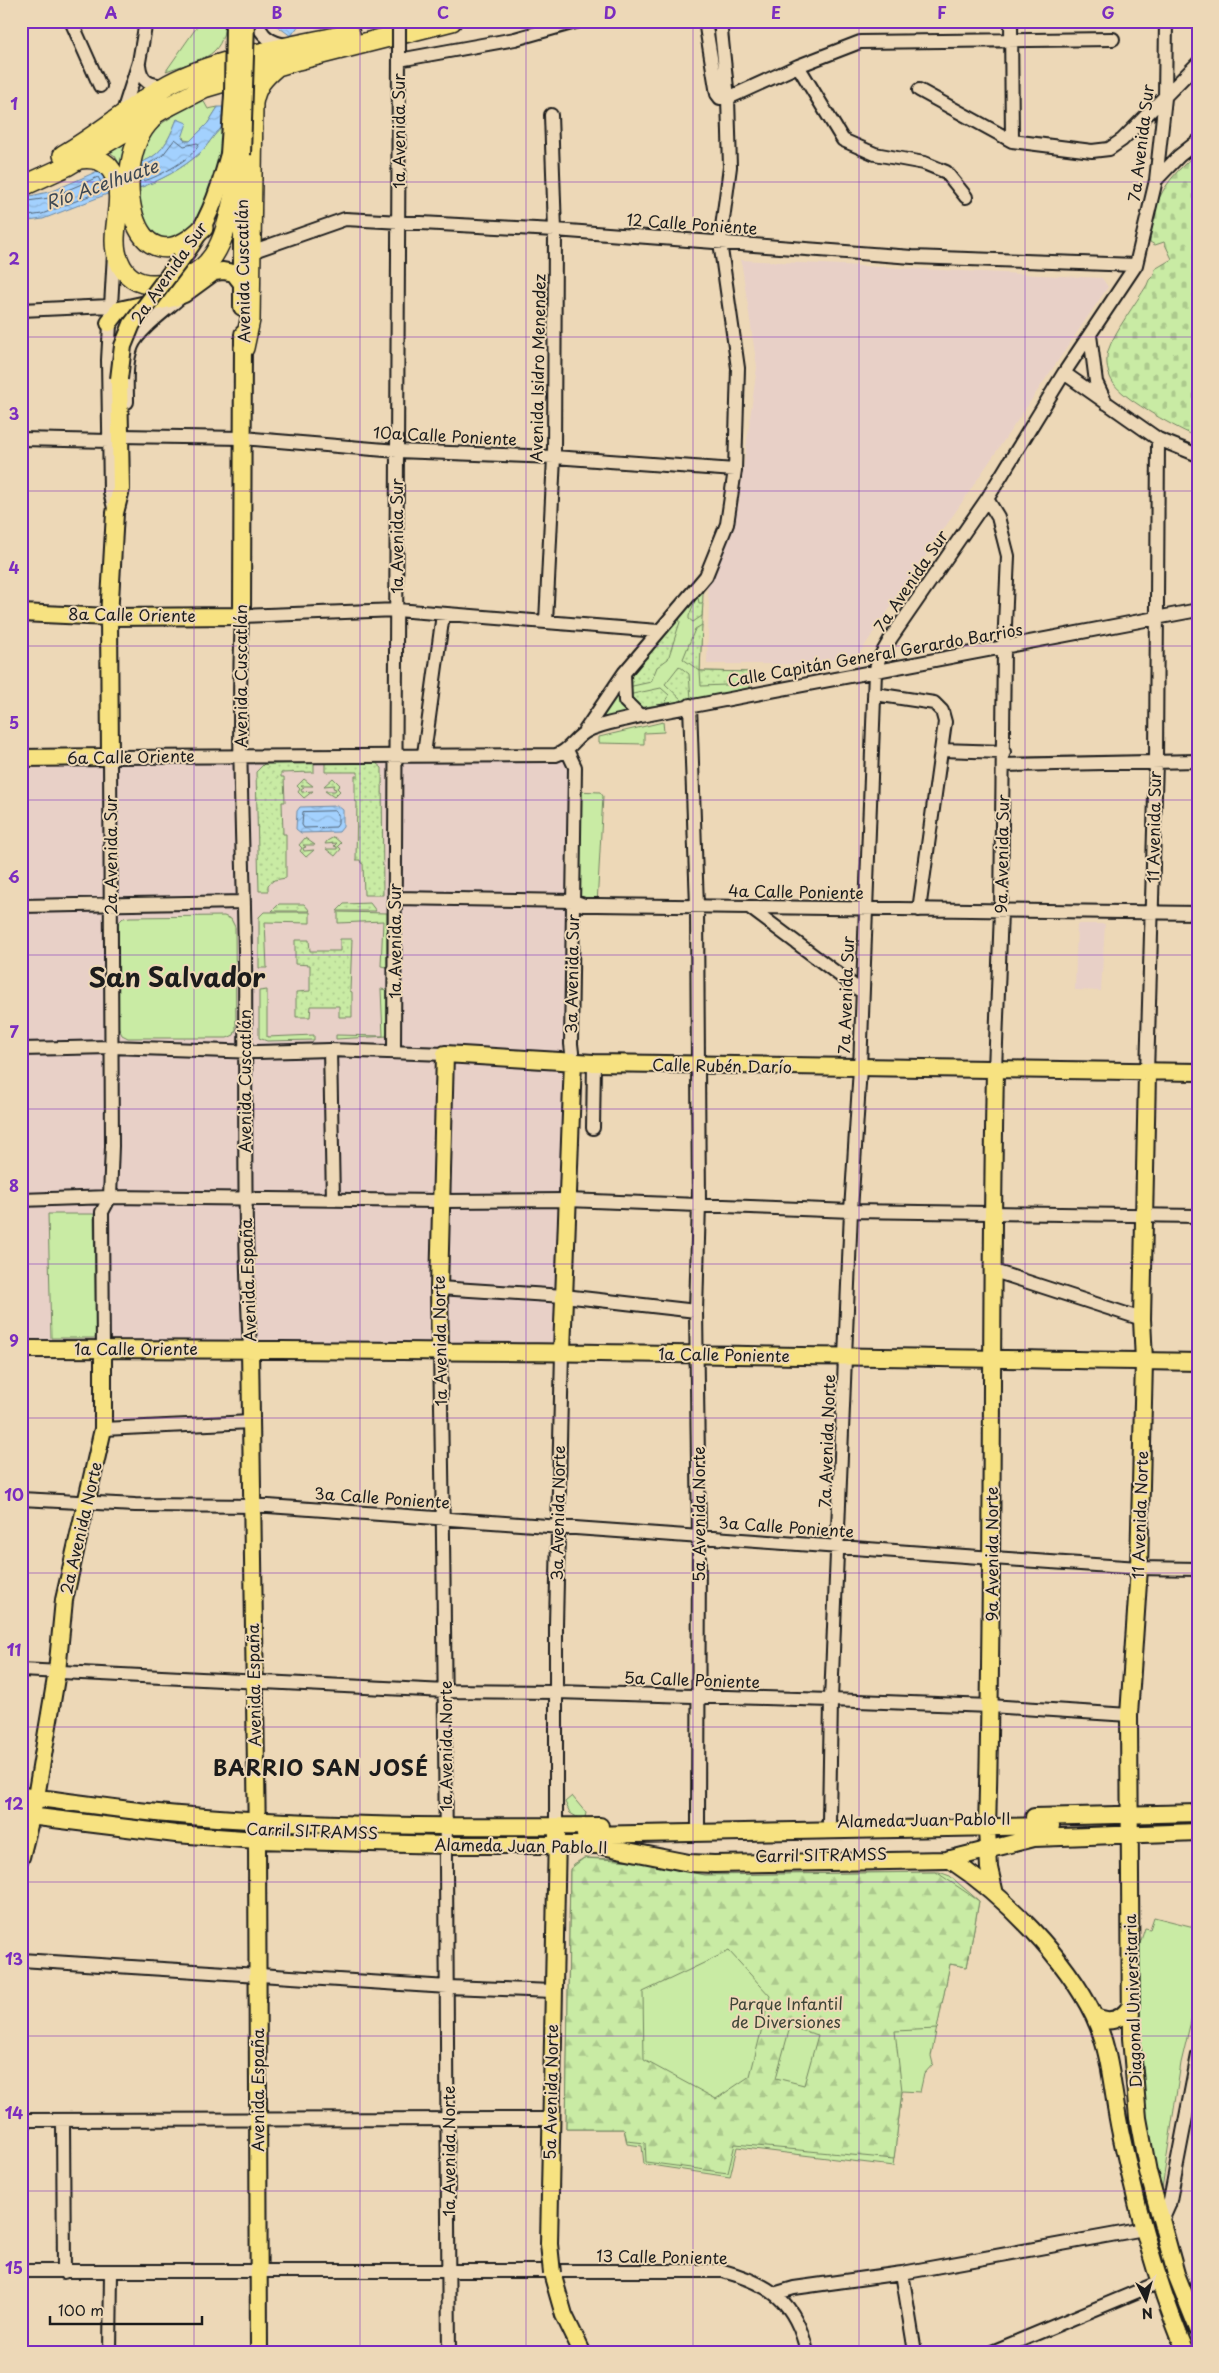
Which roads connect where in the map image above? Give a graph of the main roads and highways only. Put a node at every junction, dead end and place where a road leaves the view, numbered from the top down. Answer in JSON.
{"nodes":[{"id":1,"x":234,"y":21,"type":"edge"},
{"id":2,"x":246,"y":21,"type":"edge"},
{"id":3,"x":255,"y":21,"type":"edge"},
{"id":4,"x":410,"y":21,"type":"edge"},
{"id":5,"x":452,"y":21,"type":"edge"},
{"id":6,"x":245,"y":47,"type":"junction"},
{"id":7,"x":277,"y":66,"type":"junction"},
{"id":8,"x":163,"y":108,"type":"junction"},
{"id":9,"x":238,"y":157,"type":"junction"},
{"id":10,"x":79,"y":159,"type":"junction"},
{"id":11,"x":21,"y":175,"type":"edge"},
{"id":12,"x":21,"y":187,"type":"edge"},
{"id":13,"x":124,"y":191,"type":"junction"},
{"id":14,"x":203,"y":228,"type":"junction"},
{"id":15,"x":241,"y":282,"type":"junction"},
{"id":16,"x":109,"y":323,"type":"road end"},
{"id":17,"x":244,"y":348,"type":"junction"},
{"id":18,"x":21,"y":613,"type":"edge"},
{"id":19,"x":242,"y":616,"type":"joint"},
{"id":20,"x":108,"y":617,"type":"junction"},
{"id":21,"x":110,"y":757,"type":"joint"},
{"id":22,"x":21,"y":758,"type":"edge"},
{"id":23,"x":573,"y":1061,"type":"junction"},
{"id":24,"x":995,"y":1070,"type":"junction"},
{"id":25,"x":1198,"y":1072,"type":"edge"},
{"id":26,"x":1147,"y":1073,"type":"junction"},
{"id":27,"x":567,"y":1200,"type":"joint"},
{"id":28,"x":441,"y":1201,"type":"joint"},
{"id":29,"x":992,"y":1214,"type":"joint"},
{"id":30,"x":1146,"y":1216,"type":"joint"},
{"id":31,"x":250,"y":1348,"type":"junction"},
{"id":32,"x":21,"y":1349,"type":"edge"},
{"id":33,"x":103,"y":1349,"type":"junction"},
{"id":34,"x":562,"y":1351,"type":"junction"},
{"id":35,"x":440,"y":1353,"type":"junction"},
{"id":36,"x":992,"y":1361,"type":"junction"},
{"id":37,"x":1144,"y":1361,"type":"junction"},
{"id":38,"x":1198,"y":1362,"type":"edge"},
{"id":39,"x":28,"y":1806,"type":"edge"},
{"id":40,"x":1198,"y":1813,"type":"edge"},
{"id":41,"x":1198,"y":1822,"type":"edge"},
{"id":42,"x":1130,"y":1824,"type":"junction"},
{"id":43,"x":257,"y":1830,"type":"junction"},
{"id":44,"x":1198,"y":1832,"type":"edge"},
{"id":45,"x":603,"y":1834,"type":"junction"},
{"id":46,"x":988,"y":1835,"type":"junction"},
{"id":47,"x":557,"y":1836,"type":"junction"},
{"id":48,"x":21,"y":1856,"type":"edge"},
{"id":49,"x":948,"y":1859,"type":"junction"},
{"id":50,"x":995,"y":1894,"type":"junction"},
{"id":51,"x":1130,"y":2007,"type":"junction"},
{"id":52,"x":1094,"y":2016,"type":"junction"},
{"id":53,"x":1132,"y":2067,"type":"junction"},
{"id":54,"x":1112,"y":2071,"type":"junction"},
{"id":55,"x":1198,"y":2329,"type":"edge"},
{"id":56,"x":259,"y":2352,"type":"edge"},
{"id":57,"x":582,"y":2352,"type":"edge"},
{"id":58,"x":1186,"y":2352,"type":"edge"}],
"edges":[{"from":1,"to":9,"type":"main road","bridge":true},
{"from":2,"to":6,"type":"main road","bridge":true},
{"from":3,"to":6,"type":"main road","bridge":true},
{"from":4,"to":11,"type":"highway"},
{"from":5,"to":7,"type":"highway"},
{"from":6,"to":9,"type":"main road","bridge":true},
{"from":7,"to":8,"type":"highway"},
{"from":7,"to":17,"type":"highway"},
{"from":8,"to":10,"type":"highway"},
{"from":8,"to":13,"type":"highway"},
{"from":9,"to":13,"type":"highway"},
{"from":9,"to":14,"type":"main road","name":"2a Avenida Sur"},
{"from":9,"to":15,"type":"main road","name":"Avenida Cuscatlán"},
{"from":10,"to":12,"type":"highway"},
{"from":10,"to":13,"type":"highway"},
{"from":13,"to":14,"type":"highway"},
{"from":14,"to":20,"type":"main road","name":"2a Avenida Sur","bridge":true},
{"from":15,"to":16,"type":"main road"},
{"from":15,"to":17,"type":"main road","name":"Avenida Cuscatlán"},
{"from":17,"to":19,"type":"main road","name":"Avenida Cuscatlán"},
{"from":18,"to":20,"type":"main road","name":"8a Calle Oriente"},
{"from":19,"to":20,"type":"main road","name":"8a Calle Oriente"},
{"from":20,"to":21,"type":"main road","name":"2a Avenida Sur"},
{"from":21,"to":22,"type":"main road","name":"6a Calle Oriente"},
{"from":23,"to":24,"type":"main road","name":"Calle Rubén Darío"},
{"from":23,"to":27,"type":"main road","name":"3a Avenida Sur"},
{"from":23,"to":28,"type":"main road","name":"Calle Rubén Darío"},
{"from":24,"to":26,"type":"main road","name":"Calle Rubén Darío"},
{"from":24,"to":29,"type":"main road","name":"9a Avenida Sur"},
{"from":25,"to":26,"type":"main road","name":"Calle Rubén Darío"},
{"from":26,"to":30,"type":"main road","name":"11 Avenida Sur"},
{"from":27,"to":34,"type":"main road","name":"3a Avenida Norte"},
{"from":28,"to":35,"type":"main road","name":"1a Avenida Norte"},
{"from":29,"to":36,"type":"main road","name":"9a Avenida Norte"},
{"from":30,"to":37,"type":"main road","name":"11 Avenida Norte"},
{"from":31,"to":33,"type":"main road","name":"1a Calle Oriente"},
{"from":31,"to":35,"type":"main road","name":"1a Calle Poniente"},
{"from":31,"to":43,"type":"main road","name":"Avenida España"},
{"from":32,"to":33,"type":"main road","name":"1a Calle Oriente"},
{"from":33,"to":39,"type":"main road","name":"2a Avenida Norte"},
{"from":34,"to":35,"type":"main road","name":"1a Calle Poniente"},
{"from":34,"to":36,"type":"main road","name":"1a Calle Poniente"},
{"from":36,"to":37,"type":"main road","name":"1a Calle Poniente"},
{"from":36,"to":46,"type":"main road","name":"9a Avenida Norte"},
{"from":37,"to":38,"type":"main road","name":"1a Calle Poniente"},
{"from":37,"to":42,"type":"main road","name":"11 Avenida Norte"},
{"from":39,"to":43,"type":"main road","name":"Alameda Juan Pablo II"},
{"from":39,"to":48,"type":"main road","name":"2a Avenida Norte"},
{"from":40,"to":42,"type":"main road","name":"Alameda Juan Pablo II"},
{"from":41,"to":42,"type":"main road","name":"Carril SITRAMSS"},
{"from":42,"to":44,"type":"main road","name":"Alameda Juan Pablo II"},
{"from":42,"to":46,"type":"main road","name":"Alameda Juan Pablo II"},
{"from":42,"to":46,"type":"main road","name":"Carril SITRAMSS"},
{"from":42,"to":46,"type":"main road","name":"Alameda Juan Pablo II"},
{"from":42,"to":51,"type":"main road","name":"Diagonal Universitaria"},
{"from":43,"to":47,"type":"main road","name":"Alameda Juan Pablo II"},
{"from":43,"to":56,"type":"main road","name":"Avenida España"},
{"from":45,"to":46,"type":"main road","name":"Carril SITRAMSS"},
{"from":45,"to":46,"type":"main road","name":"Carril SITRAMSS"},
{"from":45,"to":47,"type":"main road","name":"Carril SITRAMSS"},
{"from":46,"to":47,"type":"main road","name":"Alameda Juan Pablo II"},
{"from":46,"to":49,"type":"main road","name":"Alameda Juan Pablo II"},
{"from":46,"to":50,"type":"main road","name":"9a Avenida Norte"},
{"from":47,"to":49,"type":"main road","name":"Alameda Juan Pablo II"},
{"from":47,"to":57,"type":"main road","name":"5a Avenida Norte","bridge":true},
{"from":49,"to":50,"type":"main road","name":"Diagonal Universitaria"},
{"from":50,"to":52,"type":"main road","name":"Diagonal Universitaria"},
{"from":51,"to":52,"type":"main road"},
{"from":51,"to":53,"type":"main road","name":"Diagonal Universitaria"},
{"from":52,"to":54,"type":"main road","name":"Diagonal Universitaria"},
{"from":53,"to":54,"type":"main road"},
{"from":53,"to":55,"type":"main road","name":"Diagonal Universitaria"},
{"from":54,"to":58,"type":"main road","name":"Diagonal Universitaria"}]}
